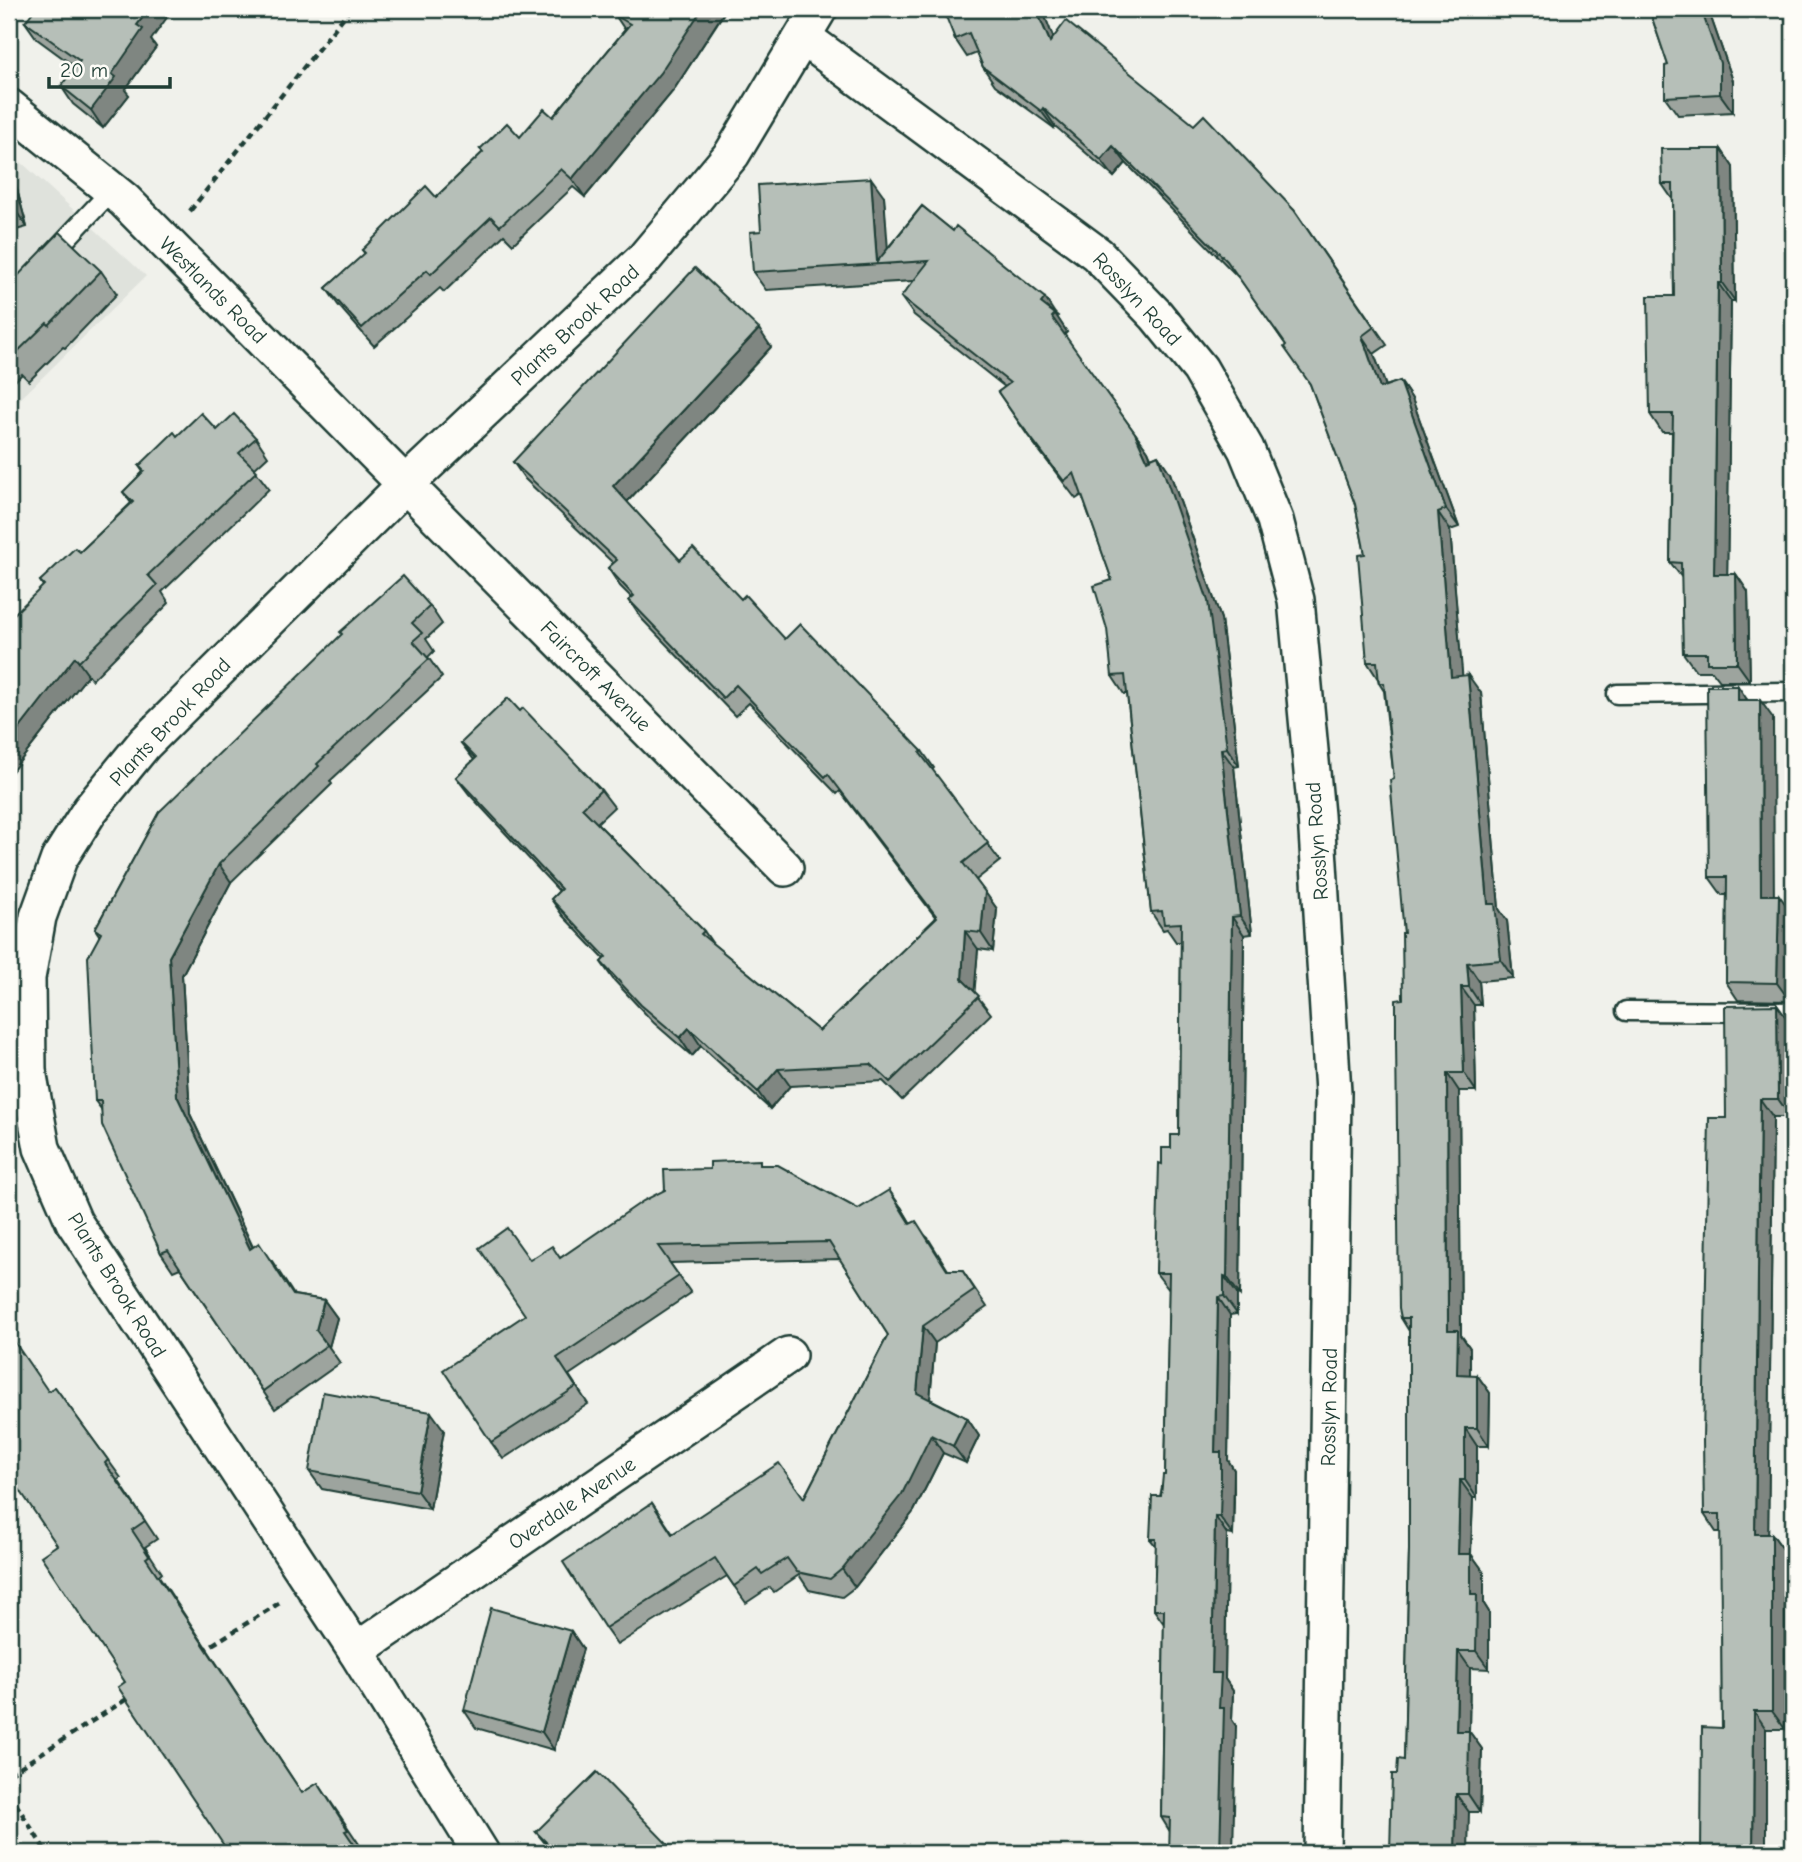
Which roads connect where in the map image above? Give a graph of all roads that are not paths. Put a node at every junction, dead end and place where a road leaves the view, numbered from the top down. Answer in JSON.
{"nodes":[{"id":1,"x":811,"y":23,"type":"edge"},
{"id":2,"x":9,"y":107,"type":"edge"},
{"id":3,"x":112,"y":190,"type":"junction"},
{"id":4,"x":37,"y":270,"type":"edge"},
{"id":5,"x":406,"y":484,"type":"junction"},
{"id":6,"x":1793,"y":692,"type":"edge"},
{"id":7,"x":1617,"y":694,"type":"dead end"},
{"id":8,"x":785,"y":868,"type":"dead end"},
{"id":9,"x":1626,"y":1011,"type":"dead end"},
{"id":10,"x":1793,"y":1012,"type":"edge"},
{"id":11,"x":788,"y":1355,"type":"dead end"},
{"id":12,"x":356,"y":1651,"type":"junction"},
{"id":13,"x":481,"y":1853,"type":"edge"},
{"id":14,"x":1322,"y":1853,"type":"edge"}],
"edges":[{"from":1,"to":5,"type":"street","name":"Plants Brook Road"},
{"from":1,"to":14,"type":"street","name":"Rosslyn Road"},
{"from":2,"to":3,"type":"street","name":"Westlands Road"},
{"from":3,"to":4,"type":"lane"},
{"from":3,"to":5,"type":"street","name":"Westlands Road"},
{"from":5,"to":8,"type":"street","name":"Faircroft Avenue"},
{"from":5,"to":12,"type":"street","name":"Plants Brook Road"},
{"from":6,"to":7,"type":"lane"},
{"from":9,"to":10,"type":"lane"},
{"from":11,"to":12,"type":"street","name":"Overdale Avenue"},
{"from":12,"to":13,"type":"street","name":"Plants Brook Road"}]}
